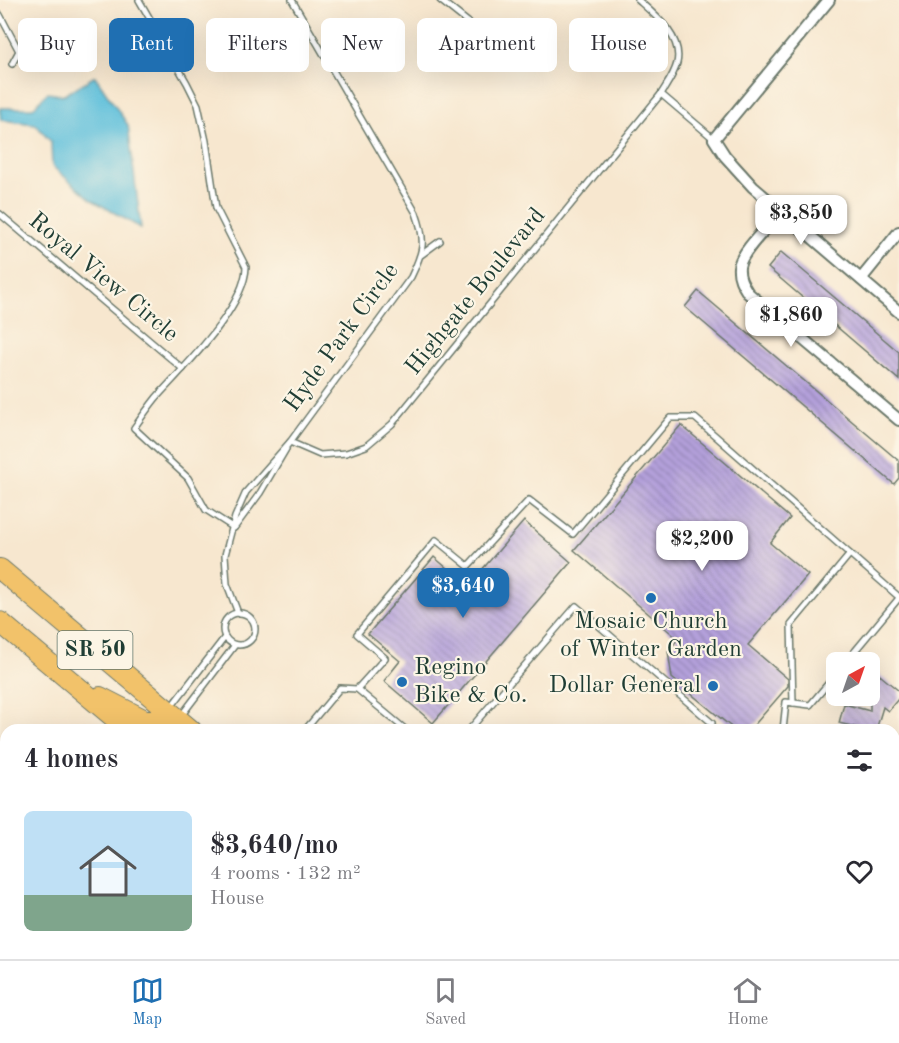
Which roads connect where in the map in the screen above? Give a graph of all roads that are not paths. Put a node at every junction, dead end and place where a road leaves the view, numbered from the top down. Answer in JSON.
{"nodes":[{"id":1,"x":139,"y":0,"type":"edge"},
{"id":2,"x":292,"y":0,"type":"edge"},
{"id":3,"x":440,"y":0,"type":"edge"},
{"id":4,"x":638,"y":0,"type":"edge"},
{"id":5,"x":829,"y":0,"type":"edge"},
{"id":6,"x":0,"y":15,"type":"edge"},
{"id":7,"x":463,"y":18,"type":"edge"},
{"id":8,"x":12,"y":64,"type":"dead end"},
{"id":9,"x":661,"y":94,"type":"junction"},
{"id":10,"x":714,"y":139,"type":"junction"},
{"id":11,"x":781,"y":211,"type":"junction"},
{"id":12,"x":0,"y":214,"type":"edge"},
{"id":13,"x":899,"y":232,"type":"edge"},
{"id":14,"x":440,"y":241,"type":"dead end"},
{"id":15,"x":421,"y":255,"type":"junction"},
{"id":16,"x":861,"y":279,"type":"junction"},
{"id":17,"x":899,"y":312,"type":"edge"},
{"id":18,"x":183,"y":369,"type":"junction"},
{"id":19,"x":899,"y":420,"type":"edge"},
{"id":20,"x":290,"y":442,"type":"junction"},
{"id":21,"x":234,"y":528,"type":"junction"},
{"id":22,"x":850,"y":554,"type":"junction"},
{"id":23,"x":0,"y":569,"type":"edge"},
{"id":24,"x":899,"y":598,"type":"edge"},
{"id":25,"x":238,"y":614,"type":"junction"},
{"id":26,"x":0,"y":622,"type":"edge"},
{"id":27,"x":225,"y":637,"type":"junction"},
{"id":28,"x":235,"y":645,"type":"junction"},
{"id":29,"x":854,"y":652,"type":"edge"},
{"id":30,"x":66,"y":679,"type":"junction"},
{"id":31,"x":826,"y":686,"type":"edge"},
{"id":32,"x":357,"y":689,"type":"junction"},
{"id":33,"x":793,"y":703,"type":"junction"},
{"id":34,"x":179,"y":721,"type":"edge"},
{"id":35,"x":122,"y":724,"type":"edge"},
{"id":36,"x":310,"y":724,"type":"edge"},
{"id":37,"x":399,"y":724,"type":"edge"},
{"id":38,"x":474,"y":724,"type":"edge"},
{"id":39,"x":711,"y":724,"type":"edge"},
{"id":40,"x":784,"y":724,"type":"edge"}],
"edges":[{"from":1,"to":18,"type":"lane","name":"Royal View Circle"},
{"from":2,"to":15,"type":"lane","name":"Hyde Park Circle"},
{"from":3,"to":7,"type":"lane"},
{"from":4,"to":9,"type":"lane","name":"Highgate Boulevard"},
{"from":5,"to":10,"type":"street"},
{"from":6,"to":8,"type":"lane"},
{"from":9,"to":10,"type":"lane"},
{"from":9,"to":20,"type":"lane","name":"Highgate Boulevard"},
{"from":10,"to":11,"type":"street"},
{"from":11,"to":16,"type":"street"},
{"from":11,"to":19,"type":"street"},
{"from":12,"to":18,"type":"lane","name":"Royal View Circle"},
{"from":13,"to":16,"type":"street"},
{"from":14,"to":15,"type":"lane"},
{"from":15,"to":20,"type":"lane","name":"Hyde Park Circle"},
{"from":16,"to":17,"type":"street"},
{"from":18,"to":21,"type":"lane","name":"Royal View Circle"},
{"from":20,"to":21,"type":"lane","name":"Hyde Park Circle"},
{"from":20,"to":21,"type":"lane","name":"Hyde Park Circle"},
{"from":21,"to":25,"type":"lane","name":"Hyde Park Circle"},
{"from":22,"to":24,"type":"lane"},
{"from":22,"to":32,"type":"lane"},
{"from":22,"to":33,"type":"lane"},
{"from":23,"to":34,"type":"highway","number":"SR 50"},
{"from":24,"to":29,"type":"lane"},
{"from":25,"to":27,"type":"lane"},
{"from":25,"to":28,"type":"lane"},
{"from":26,"to":30,"type":"highway","number":"SR 50"},
{"from":27,"to":28,"type":"lane"},
{"from":27,"to":34,"type":"lane"},
{"from":28,"to":34,"type":"lane"},
{"from":30,"to":34,"type":"highway"},
{"from":30,"to":35,"type":"highway","number":"SR 50"},
{"from":31,"to":33,"type":"lane"},
{"from":32,"to":36,"type":"lane"},
{"from":32,"to":37,"type":"lane"},
{"from":33,"to":40,"type":"lane"},
{"from":38,"to":39,"type":"lane"}]}
